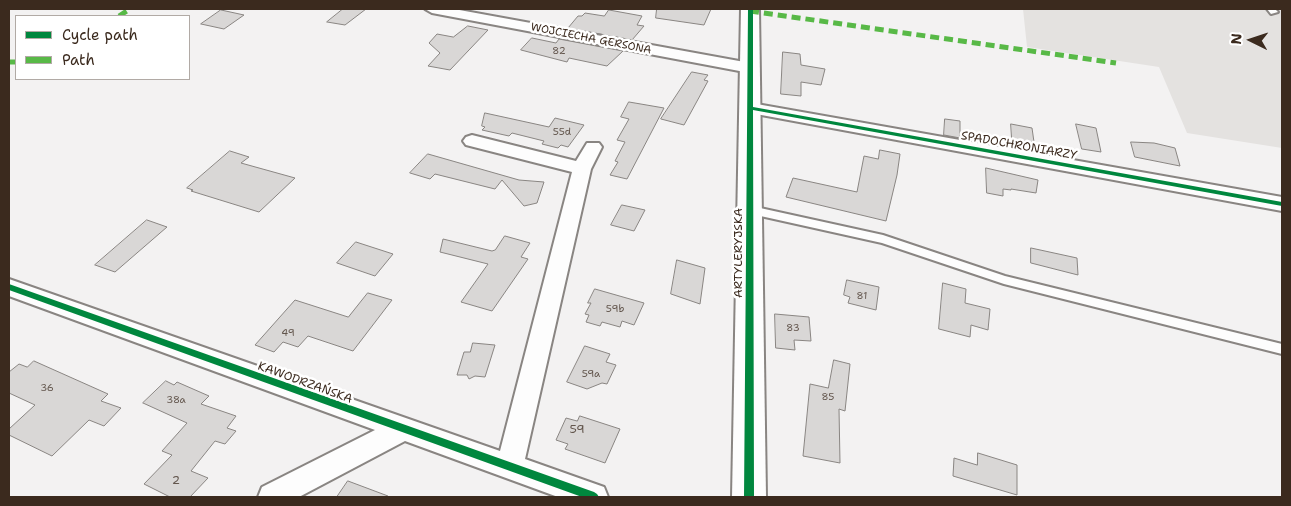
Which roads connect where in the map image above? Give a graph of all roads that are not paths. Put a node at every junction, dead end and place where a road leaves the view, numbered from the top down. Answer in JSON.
{"nodes":[{"id":1,"x":432,"y":9,"type":"edge"},
{"id":2,"x":750,"y":9,"type":"edge"},
{"id":3,"x":490,"y":14,"type":"edge"},
{"id":4,"x":750,"y":68,"type":"junction"},
{"id":5,"x":751,"y":108,"type":"junction"},
{"id":6,"x":472,"y":141,"type":"dead end"},
{"id":7,"x":594,"y":147,"type":"dead end"},
{"id":8,"x":582,"y":169,"type":"junction"},
{"id":9,"x":1282,"y":204,"type":"edge"},
{"id":10,"x":751,"y":210,"type":"junction"},
{"id":11,"x":9,"y":288,"type":"edge"},
{"id":12,"x":1282,"y":349,"type":"edge"},
{"id":13,"x":401,"y":430,"type":"junction"},
{"id":14,"x":510,"y":465,"type":"junction"},
{"id":15,"x":272,"y":497,"type":"edge"},
{"id":16,"x":594,"y":497,"type":"edge"},
{"id":17,"x":749,"y":497,"type":"edge"}],
"edges":[{"from":1,"to":3,"type":"street","name":"WOJCIECHA GERSONA"},
{"from":2,"to":4,"type":"street","name":"ARTYLERYJSKA"},
{"from":3,"to":4,"type":"street","name":"WOJCIECHA GERSONA"},
{"from":4,"to":5,"type":"street","name":"ARTYLERYJSKA"},
{"from":5,"to":9,"type":"street","name":"SPADOCHRONIARZY"},
{"from":5,"to":10,"type":"street","name":"ARTYLERYJSKA"},
{"from":6,"to":8,"type":"street"},
{"from":7,"to":8,"type":"street"},
{"from":8,"to":14,"type":"street"},
{"from":10,"to":12,"type":"lane"},
{"from":10,"to":17,"type":"street","name":"ARTYLERYJSKA"},
{"from":11,"to":13,"type":"street","name":"KAWODRZAŃSKA"},
{"from":13,"to":14,"type":"street","name":"KAWODRZAŃSKA"},
{"from":13,"to":15,"type":"street"},
{"from":14,"to":16,"type":"street","name":"KAWODRZAŃSKA"}]}
